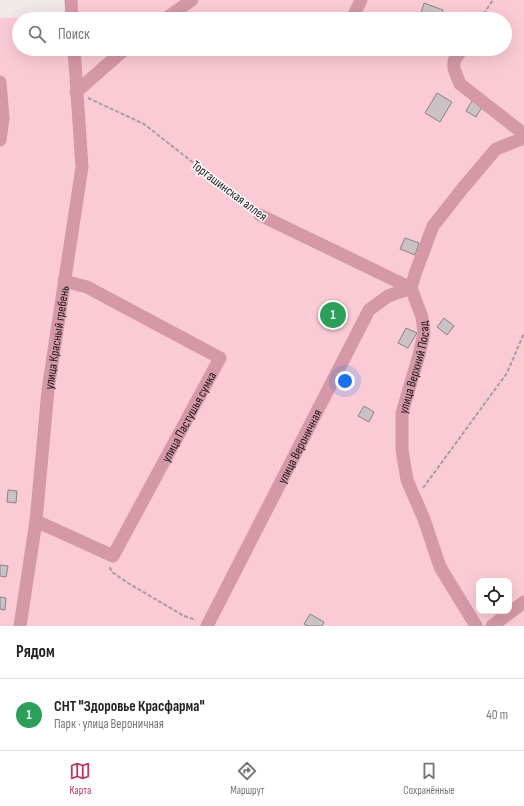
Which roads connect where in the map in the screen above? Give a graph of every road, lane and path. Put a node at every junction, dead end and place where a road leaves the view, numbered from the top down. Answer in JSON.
{"nodes":[{"id":1,"x":71,"y":0,"type":"edge"},
{"id":2,"x":192,"y":0,"type":"edge"},
{"id":3,"x":361,"y":0,"type":"edge"},
{"id":4,"x":493,"y":0,"type":"edge"},
{"id":5,"x":72,"y":12,"type":"edge"},
{"id":6,"x":175,"y":12,"type":"edge"},
{"id":7,"x":355,"y":12,"type":"edge"},
{"id":8,"x":485,"y":12,"type":"edge"},
{"id":9,"x":74,"y":56,"type":"edge"},
{"id":10,"x":117,"y":56,"type":"edge"},
{"id":11,"x":457,"y":56,"type":"edge"},
{"id":12,"x":0,"y":82,"type":"edge"},
{"id":13,"x":76,"y":92,"type":"junction"},
{"id":14,"x":524,"y":134,"type":"edge"},
{"id":15,"x":524,"y":138,"type":"edge"},
{"id":16,"x":0,"y":140,"type":"edge"},
{"id":17,"x":260,"y":215,"type":"joint"},
{"id":18,"x":64,"y":281,"type":"junction"},
{"id":19,"x":411,"y":288,"type":"junction"},
{"id":20,"x":524,"y":333,"type":"edge"},
{"id":21,"x":415,"y":498,"type":"junction"},
{"id":22,"x":36,"y":521,"type":"junction"},
{"id":23,"x":113,"y":556,"type":"junction"},
{"id":24,"x":524,"y":602,"type":"edge"},
{"id":25,"x":208,"y":625,"type":"edge"},
{"id":26,"x":20,"y":626,"type":"edge"},
{"id":27,"x":476,"y":626,"type":"edge"},
{"id":28,"x":492,"y":626,"type":"edge"}],
"edges":[{"from":1,"to":5,"type":"street"},
{"from":2,"to":6,"type":"street"},
{"from":3,"to":7,"type":"street"},
{"from":4,"to":8,"type":"path"},
{"from":9,"to":13,"type":"street","name":"улица Красный гребень"},
{"from":10,"to":13,"type":"street"},
{"from":11,"to":14,"type":"street"},
{"from":12,"to":16,"type":"street"},
{"from":13,"to":17,"type":"path","name":"Торгашинская аллея"},
{"from":13,"to":18,"type":"street","name":"улица Красный гребень"},
{"from":15,"to":19,"type":"street"},
{"from":17,"to":19,"type":"street","name":"Торгашинская аллея"},
{"from":18,"to":22,"type":"street","name":"улица Красный гребень"},
{"from":18,"to":23,"type":"street","name":"улица Пастушья сумка"},
{"from":19,"to":21,"type":"street","name":"улица Верхний Посад"},
{"from":19,"to":25,"type":"street","name":"улица Вероничная"},
{"from":20,"to":21,"type":"path"},
{"from":21,"to":27,"type":"street","name":"улица Верхний Посад"},
{"from":22,"to":23,"type":"street"},
{"from":22,"to":26,"type":"street","name":"улица Красный гребень"},
{"from":23,"to":25,"type":"path"},
{"from":24,"to":28,"type":"street"}]}
